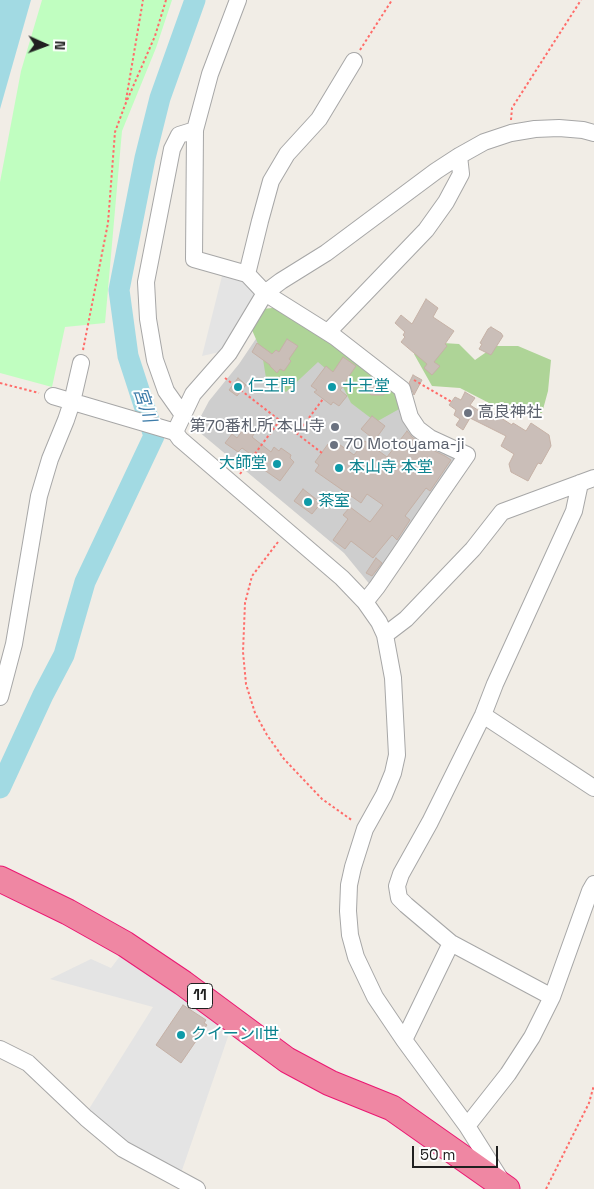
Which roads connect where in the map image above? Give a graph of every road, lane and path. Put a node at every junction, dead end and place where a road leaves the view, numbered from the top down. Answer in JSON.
{"nodes":[{"id":1,"x":143,"y":0,"type":"edge"},
{"id":2,"x":166,"y":0,"type":"edge"},
{"id":3,"x":238,"y":0,"type":"edge"},
{"id":4,"x":392,"y":0,"type":"edge"},
{"id":5,"x":581,"y":0,"type":"edge"},
{"id":6,"x":354,"y":61,"type":"joint"},
{"id":7,"x":125,"y":105,"type":"junction"},
{"id":8,"x":195,"y":130,"type":"junction"},
{"id":9,"x":511,"y":133,"type":"junction"},
{"id":10,"x":594,"y":133,"type":"edge"},
{"id":11,"x":459,"y":156,"type":"junction"},
{"id":12,"x":246,"y":274,"type":"junction"},
{"id":13,"x":265,"y":293,"type":"junction"},
{"id":14,"x":328,"y":332,"type":"junction"},
{"id":15,"x":81,"y":363,"type":"joint"},
{"id":16,"x":214,"y":370,"type":"junction"},
{"id":17,"x":0,"y":383,"type":"edge"},
{"id":18,"x":54,"y":396,"type":"joint"},
{"id":19,"x":323,"y":399,"type":"dead end"},
{"id":20,"x":72,"y":402,"type":"junction"},
{"id":21,"x":183,"y":415,"type":"junction"},
{"id":22,"x":280,"y":420,"type":"junction"},
{"id":23,"x":172,"y":431,"type":"junction"},
{"id":24,"x":297,"y":434,"type":"junction"},
{"id":25,"x":322,"y":453,"type":"dead end"},
{"id":26,"x":587,"y":480,"type":"edge"},
{"id":27,"x":233,"y":484,"type":"junction"},
{"id":28,"x":287,"y":530,"type":"junction"},
{"id":29,"x":365,"y":602,"type":"junction"},
{"id":30,"x":385,"y":635,"type":"junction"},
{"id":31,"x":0,"y":697,"type":"edge"},
{"id":32,"x":482,"y":715,"type":"junction"},
{"id":33,"x":594,"y":788,"type":"edge"},
{"id":34,"x":365,"y":829,"type":"junction"},
{"id":35,"x":4,"y":881,"type":"edge"},
{"id":36,"x":594,"y":884,"type":"edge"},
{"id":37,"x":451,"y":942,"type":"junction"},
{"id":38,"x":552,"y":997,"type":"junction"},
{"id":39,"x":404,"y":1040,"type":"junction"},
{"id":40,"x":0,"y":1049,"type":"edge"},
{"id":41,"x":594,"y":1085,"type":"edge"},
{"id":42,"x":467,"y":1126,"type":"junction"},
{"id":43,"x":173,"y":1183,"type":"edge"},
{"id":44,"x":197,"y":1189,"type":"edge"},
{"id":45,"x":507,"y":1189,"type":"edge"},
{"id":46,"x":546,"y":1189,"type":"edge"}],
"edges":[{"from":1,"to":7,"type":"path"},
{"from":2,"to":7,"type":"path"},
{"from":3,"to":8,"type":"street"},
{"from":4,"to":6,"type":"path"},
{"from":5,"to":9,"type":"path"},
{"from":6,"to":12,"type":"street"},
{"from":7,"to":15,"type":"path"},
{"from":8,"to":12,"type":"street"},
{"from":8,"to":21,"type":"street"},
{"from":9,"to":10,"type":"street"},
{"from":9,"to":11,"type":"street"},
{"from":11,"to":13,"type":"street"},
{"from":11,"to":14,"type":"street"},
{"from":12,"to":13,"type":"street"},
{"from":13,"to":14,"type":"street"},
{"from":13,"to":16,"type":"street"},
{"from":14,"to":29,"type":"street"},
{"from":15,"to":20,"type":"street"},
{"from":16,"to":21,"type":"street"},
{"from":16,"to":22,"type":"path"},
{"from":17,"to":18,"type":"path"},
{"from":18,"to":20,"type":"street"},
{"from":19,"to":24,"type":"path"},
{"from":20,"to":23,"type":"street"},
{"from":20,"to":31,"type":"street"},
{"from":21,"to":23,"type":"street"},
{"from":22,"to":24,"type":"path"},
{"from":22,"to":27,"type":"path"},
{"from":23,"to":27,"type":"street"},
{"from":24,"to":25,"type":"path"},
{"from":26,"to":30,"type":"street"},
{"from":26,"to":32,"type":"street"},
{"from":27,"to":28,"type":"street"},
{"from":28,"to":29,"type":"street"},
{"from":28,"to":34,"type":"path"},
{"from":29,"to":30,"type":"street"},
{"from":30,"to":34,"type":"street"},
{"from":32,"to":33,"type":"street"},
{"from":32,"to":37,"type":"street"},
{"from":34,"to":39,"type":"street"},
{"from":35,"to":45,"type":"highway","number":"11"},
{"from":36,"to":38,"type":"street"},
{"from":37,"to":38,"type":"street"},
{"from":37,"to":39,"type":"street"},
{"from":38,"to":42,"type":"street"},
{"from":39,"to":42,"type":"street"},
{"from":40,"to":43,"type":"street"},
{"from":41,"to":46,"type":"path"},
{"from":42,"to":45,"type":"street"},
{"from":43,"to":44,"type":"street"}]}
